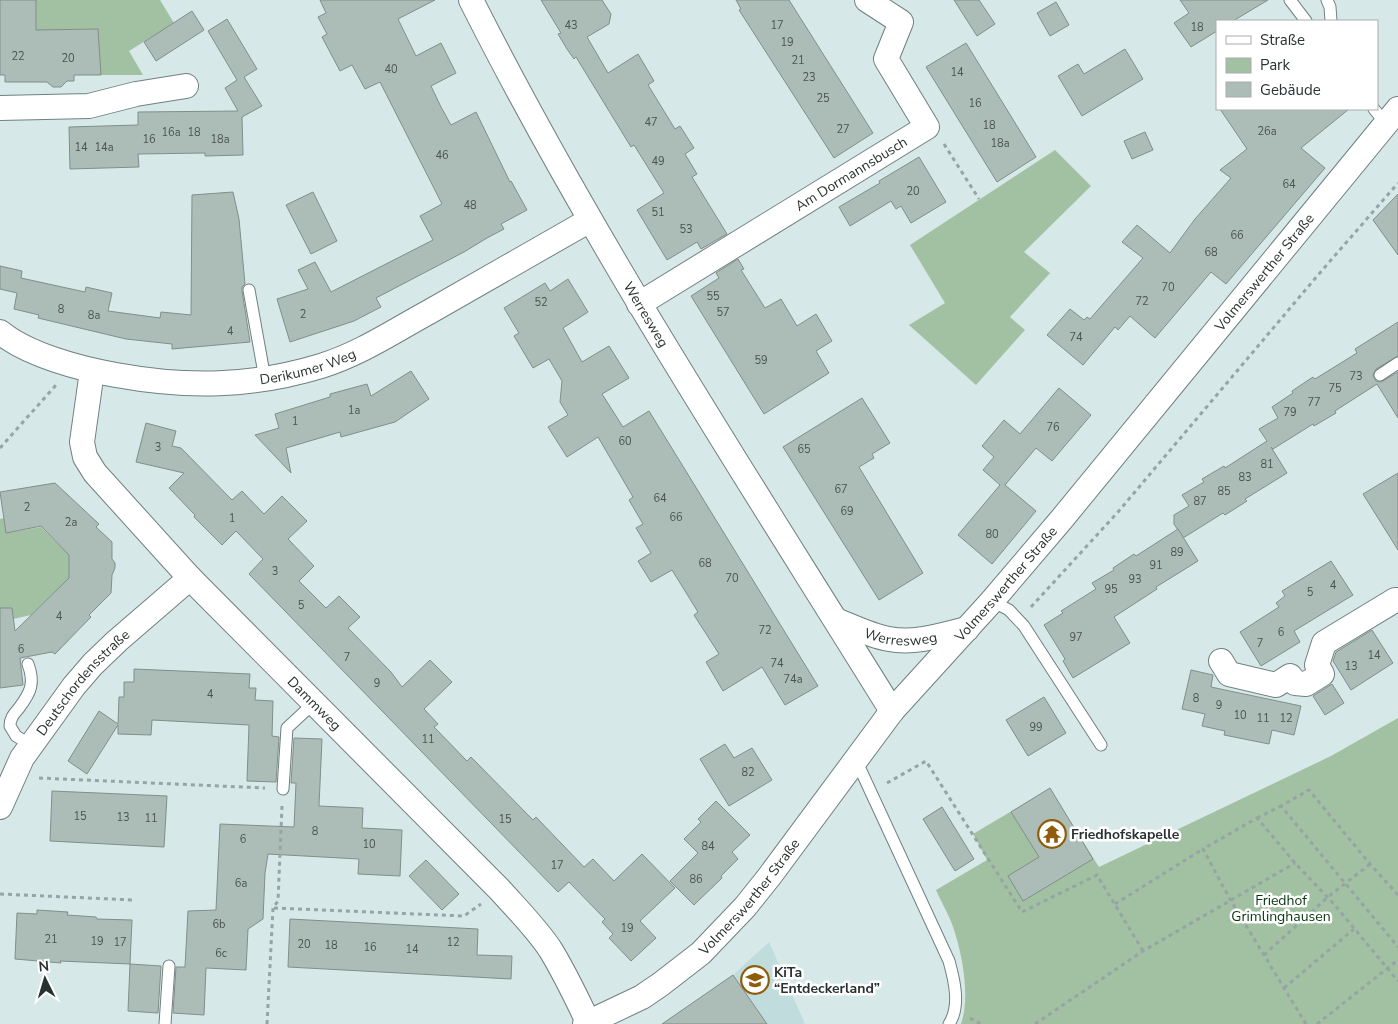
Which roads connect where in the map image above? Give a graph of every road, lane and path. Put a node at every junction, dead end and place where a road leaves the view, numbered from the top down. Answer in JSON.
{"nodes":[{"id":1,"x":471,"y":0,"type":"edge"},
{"id":2,"x":867,"y":0,"type":"edge"},
{"id":3,"x":1290,"y":0,"type":"edge"},
{"id":4,"x":1327,"y":0,"type":"edge"},
{"id":5,"x":1305,"y":20,"type":"edge"},
{"id":6,"x":1331,"y":20,"type":"edge"},
{"id":7,"x":186,"y":86,"type":"dead end"},
{"id":8,"x":0,"y":108,"type":"edge"},
{"id":9,"x":1389,"y":120,"type":"edge"},
{"id":10,"x":927,"y":127,"type":"junction"},
{"id":11,"x":1398,"y":182,"type":"edge"},
{"id":12,"x":979,"y":199,"type":"dead end"},
{"id":13,"x":590,"y":220,"type":"junction"},
{"id":14,"x":249,"y":290,"type":"dead end"},
{"id":15,"x":639,"y":304,"type":"junction"},
{"id":16,"x":0,"y":332,"type":"edge"},
{"id":17,"x":68,"y":363,"type":"junction"},
{"id":18,"x":1398,"y":364,"type":"edge"},
{"id":19,"x":92,"y":371,"type":"junction"},
{"id":20,"x":1380,"y":374,"type":"dead end"},
{"id":21,"x":265,"y":379,"type":"junction"},
{"id":22,"x":0,"y":448,"type":"edge"},
{"id":23,"x":190,"y":578,"type":"junction"},
{"id":24,"x":1398,"y":600,"type":"edge"},
{"id":25,"x":992,"y":601,"type":"junction"},
{"id":26,"x":836,"y":620,"type":"junction"},
{"id":27,"x":1019,"y":620,"type":"junction"},
{"id":28,"x":967,"y":629,"type":"junction"},
{"id":29,"x":1221,"y":662,"type":"dead end"},
{"id":30,"x":28,"y":664,"type":"dead end"},
{"id":31,"x":315,"y":702,"type":"junction"},
{"id":32,"x":892,"y":711,"type":"junction"},
{"id":33,"x":1101,"y":744,"type":"dead end"},
{"id":34,"x":31,"y":745,"type":"junction"},
{"id":35,"x":856,"y":760,"type":"junction"},
{"id":36,"x":13,"y":777,"type":"junction"},
{"id":37,"x":283,"y":789,"type":"junction"},
{"id":38,"x":872,"y":792,"type":"junction"},
{"id":39,"x":0,"y":806,"type":"edge"},
{"id":40,"x":1281,"y":806,"type":"junction"},
{"id":41,"x":1257,"y":818,"type":"junction"},
{"id":42,"x":1203,"y":849,"type":"junction"},
{"id":43,"x":1295,"y":863,"type":"junction"},
{"id":44,"x":1370,"y":864,"type":"junction"},
{"id":45,"x":1345,"y":884,"type":"junction"},
{"id":46,"x":500,"y":890,"type":"junction"},
{"id":47,"x":0,"y":894,"type":"edge"},
{"id":48,"x":1398,"y":895,"type":"edge"},
{"id":49,"x":1328,"y":897,"type":"junction"},
{"id":50,"x":133,"y":900,"type":"dead end"},
{"id":51,"x":1231,"y":901,"type":"junction"},
{"id":52,"x":1115,"y":904,"type":"junction"},
{"id":53,"x":273,"y":908,"type":"junction"},
{"id":54,"x":1354,"y":929,"type":"junction"},
{"id":55,"x":1398,"y":946,"type":"edge"},
{"id":56,"x":1143,"y":951,"type":"junction"},
{"id":57,"x":1264,"y":955,"type":"junction"},
{"id":58,"x":1398,"y":960,"type":"edge"},
{"id":59,"x":168,"y":966,"type":"dead end"},
{"id":60,"x":1387,"y":968,"type":"junction"},
{"id":61,"x":1398,"y":981,"type":"edge"},
{"id":62,"x":1284,"y":988,"type":"junction"},
{"id":63,"x":165,"y":1024,"type":"edge"},
{"id":64,"x":267,"y":1024,"type":"edge"},
{"id":65,"x":587,"y":1024,"type":"edge"},
{"id":66,"x":949,"y":1024,"type":"edge"},
{"id":67,"x":1035,"y":1024,"type":"edge"},
{"id":68,"x":1306,"y":1024,"type":"edge"},
{"id":69,"x":1317,"y":1024,"type":"edge"}],
"edges":[{"from":1,"to":13,"type":"street","name":"Werresweg"},
{"from":2,"to":10,"type":"street"},
{"from":3,"to":5,"type":"lane"},
{"from":4,"to":6,"type":"lane"},
{"from":7,"to":8,"type":"street"},
{"from":9,"to":25,"type":"street","name":"Volmerswerther Straße"},
{"from":10,"to":12,"type":"path"},
{"from":10,"to":15,"type":"street","name":"Am Dormannsbusch"},
{"from":11,"to":27,"type":"path"},
{"from":13,"to":15,"type":"street","name":"Werresweg"},
{"from":13,"to":21,"type":"street","name":"Derikumer Weg"},
{"from":14,"to":21,"type":"lane"},
{"from":15,"to":26,"type":"street","name":"Werresweg"},
{"from":16,"to":17,"type":"street","name":"Derikumer Weg"},
{"from":17,"to":19,"type":"street","name":"Derikumer Weg"},
{"from":17,"to":22,"type":"path"},
{"from":18,"to":20,"type":"lane"},
{"from":19,"to":21,"type":"street","name":"Derikumer Weg"},
{"from":19,"to":23,"type":"street","name":"Dammweg"},
{"from":23,"to":31,"type":"street","name":"Dammweg"},
{"from":23,"to":34,"type":"street","name":"Deutschordensstraße"},
{"from":24,"to":29,"type":"street"},
{"from":25,"to":27,"type":"lane"},
{"from":25,"to":28,"type":"street","name":"Volmerswerther Straße"},
{"from":26,"to":28,"type":"street","name":"Werresweg"},
{"from":26,"to":32,"type":"street","name":"Werresweg"},
{"from":27,"to":33,"type":"lane"},
{"from":28,"to":32,"type":"street","name":"Volmerswerther Straße"},
{"from":30,"to":34,"type":"lane"},
{"from":31,"to":37,"type":"lane"},
{"from":31,"to":46,"type":"street","name":"Dammweg"},
{"from":32,"to":35,"type":"street","name":"Volmerswerther Straße"},
{"from":34,"to":36,"type":"street","name":"Deutschordensstraße"},
{"from":35,"to":38,"type":"lane"},
{"from":35,"to":65,"type":"street","name":"Volmerswerther Straße"},
{"from":36,"to":37,"type":"path"},
{"from":36,"to":39,"type":"street","name":"Deutschordensstraße"},
{"from":37,"to":53,"type":"path"},
{"from":38,"to":52,"type":"path"},
{"from":38,"to":66,"type":"lane"},
{"from":40,"to":41,"type":"path"},
{"from":40,"to":44,"type":"path"},
{"from":40,"to":45,"type":"path"},
{"from":41,"to":42,"type":"path"},
{"from":41,"to":43,"type":"path"},
{"from":42,"to":51,"type":"path"},
{"from":42,"to":52,"type":"path"},
{"from":43,"to":49,"type":"path"},
{"from":43,"to":51,"type":"path"},
{"from":44,"to":45,"type":"path"},
{"from":44,"to":48,"type":"path"},
{"from":45,"to":49,"type":"path"},
{"from":45,"to":55,"type":"path"},
{"from":46,"to":53,"type":"path"},
{"from":46,"to":65,"type":"street","name":"Dammweg"},
{"from":47,"to":50,"type":"path"},
{"from":49,"to":54,"type":"path"},
{"from":49,"to":57,"type":"path"},
{"from":51,"to":56,"type":"path"},
{"from":51,"to":57,"type":"path"},
{"from":52,"to":56,"type":"path"},
{"from":53,"to":64,"type":"path"},
{"from":54,"to":60,"type":"path"},
{"from":54,"to":62,"type":"path"},
{"from":56,"to":67,"type":"path"},
{"from":57,"to":62,"type":"path"},
{"from":58,"to":60,"type":"path"},
{"from":59,"to":63,"type":"lane"},
{"from":60,"to":61,"type":"path"},
{"from":60,"to":69,"type":"path"},
{"from":62,"to":68,"type":"path"}]}
